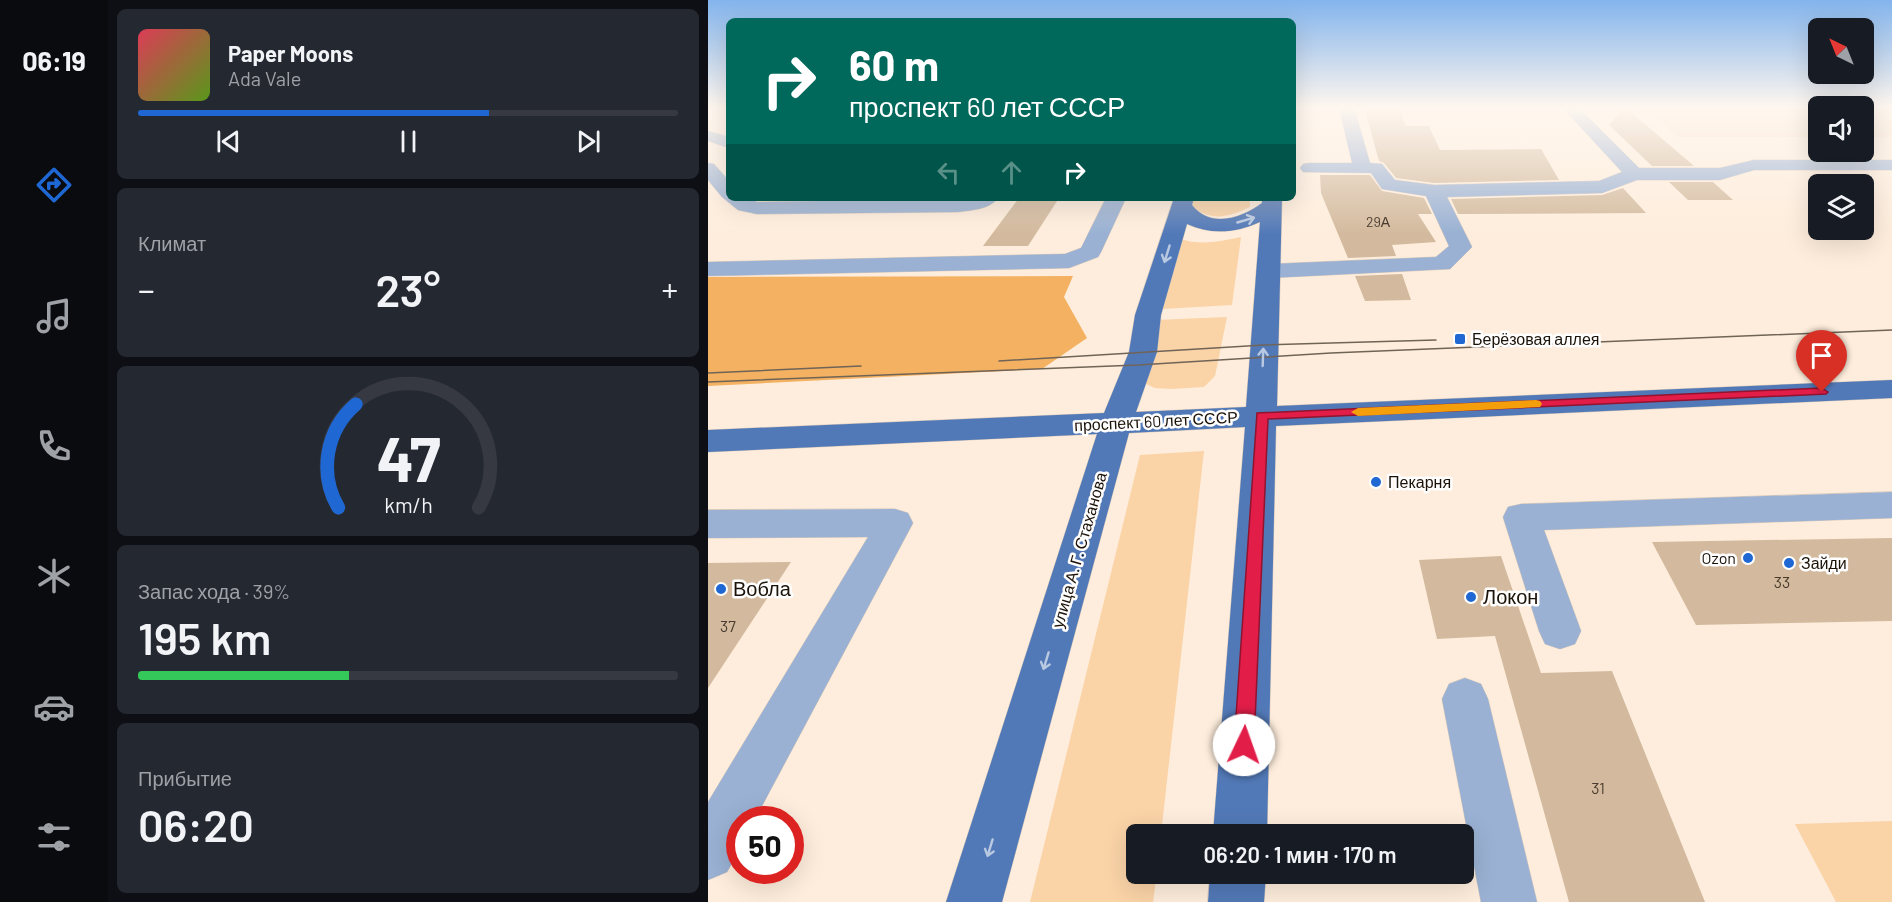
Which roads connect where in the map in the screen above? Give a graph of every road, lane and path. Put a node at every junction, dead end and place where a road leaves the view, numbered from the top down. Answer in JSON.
{"nodes":[{"id":1,"x":723,"y":149,"type":"edge"},
{"id":2,"x":1357,"y":149,"type":"edge"},
{"id":3,"x":1610,"y":149,"type":"edge"},
{"id":4,"x":708,"y":152,"type":"edge"},
{"id":5,"x":1892,"y":165,"type":"edge"},
{"id":6,"x":708,"y":168,"type":"edge"},
{"id":7,"x":1308,"y":168,"type":"dead end"},
{"id":8,"x":1362,"y":168,"type":"junction"},
{"id":9,"x":1635,"y":174,"type":"junction"},
{"id":10,"x":726,"y":189,"type":"edge"},
{"id":11,"x":1434,"y":192,"type":"junction"},
{"id":12,"x":738,"y":201,"type":"edge"},
{"id":13,"x":981,"y":201,"type":"edge"},
{"id":14,"x":1115,"y":201,"type":"edge"},
{"id":15,"x":1183,"y":202,"type":"edge"},
{"id":16,"x":1272,"y":202,"type":"edge"},
{"id":17,"x":708,"y":269,"type":"edge"},
{"id":18,"x":1268,"y":271,"type":"junction"},
{"id":19,"x":1892,"y":388,"type":"edge"},
{"id":20,"x":1262,"y":416,"type":"junction"},
{"id":21,"x":1116,"y":423,"type":"junction"},
{"id":22,"x":708,"y":441,"type":"edge"},
{"id":23,"x":1892,"y":505,"type":"edge"},
{"id":24,"x":708,"y":524,"type":"edge"},
{"id":25,"x":1560,"y":630,"type":"dead end"},
{"id":26,"x":1465,"y":699,"type":"dead end"},
{"id":27,"x":1241,"y":824,"type":"edge"},
{"id":28,"x":708,"y":853,"type":"edge"},
{"id":29,"x":1237,"y":884,"type":"edge"},
{"id":30,"x":974,"y":902,"type":"edge"},
{"id":31,"x":1236,"y":902,"type":"edge"},
{"id":32,"x":1509,"y":902,"type":"edge"}],
"edges":[{"from":1,"to":4,"type":"lane"},
{"from":2,"to":8,"type":"lane"},
{"from":3,"to":9,"type":"lane"},
{"from":5,"to":9,"type":"lane"},
{"from":6,"to":10,"type":"lane"},
{"from":7,"to":8,"type":"lane"},
{"from":8,"to":11,"type":"lane"},
{"from":9,"to":11,"type":"lane"},
{"from":11,"to":18,"type":"lane"},
{"from":12,"to":13,"type":"lane"},
{"from":14,"to":17,"type":"lane"},
{"from":15,"to":16,"type":"main road","one_way":true},
{"from":15,"to":21,"type":"main road","name":"улица А. Г. Стаханова","one_way":true},
{"from":16,"to":18,"type":"main road"},
{"from":20,"to":18,"type":"main road","one_way":true},
{"from":19,"to":20,"type":"main road","name":"проспект 60 лет СССР"},
{"from":20,"to":21,"type":"main road","name":"проспект 60 лет СССР"},
{"from":20,"to":27,"type":"main road"},
{"from":21,"to":22,"type":"main road","name":"проспект 60 лет СССР"},
{"from":21,"to":30,"type":"main road","name":"улица А. Г. Стаханова","one_way":true},
{"from":23,"to":25,"type":"lane"},
{"from":24,"to":28,"type":"lane"},
{"from":26,"to":32,"type":"lane"},
{"from":29,"to":31,"type":"main road"}]}
